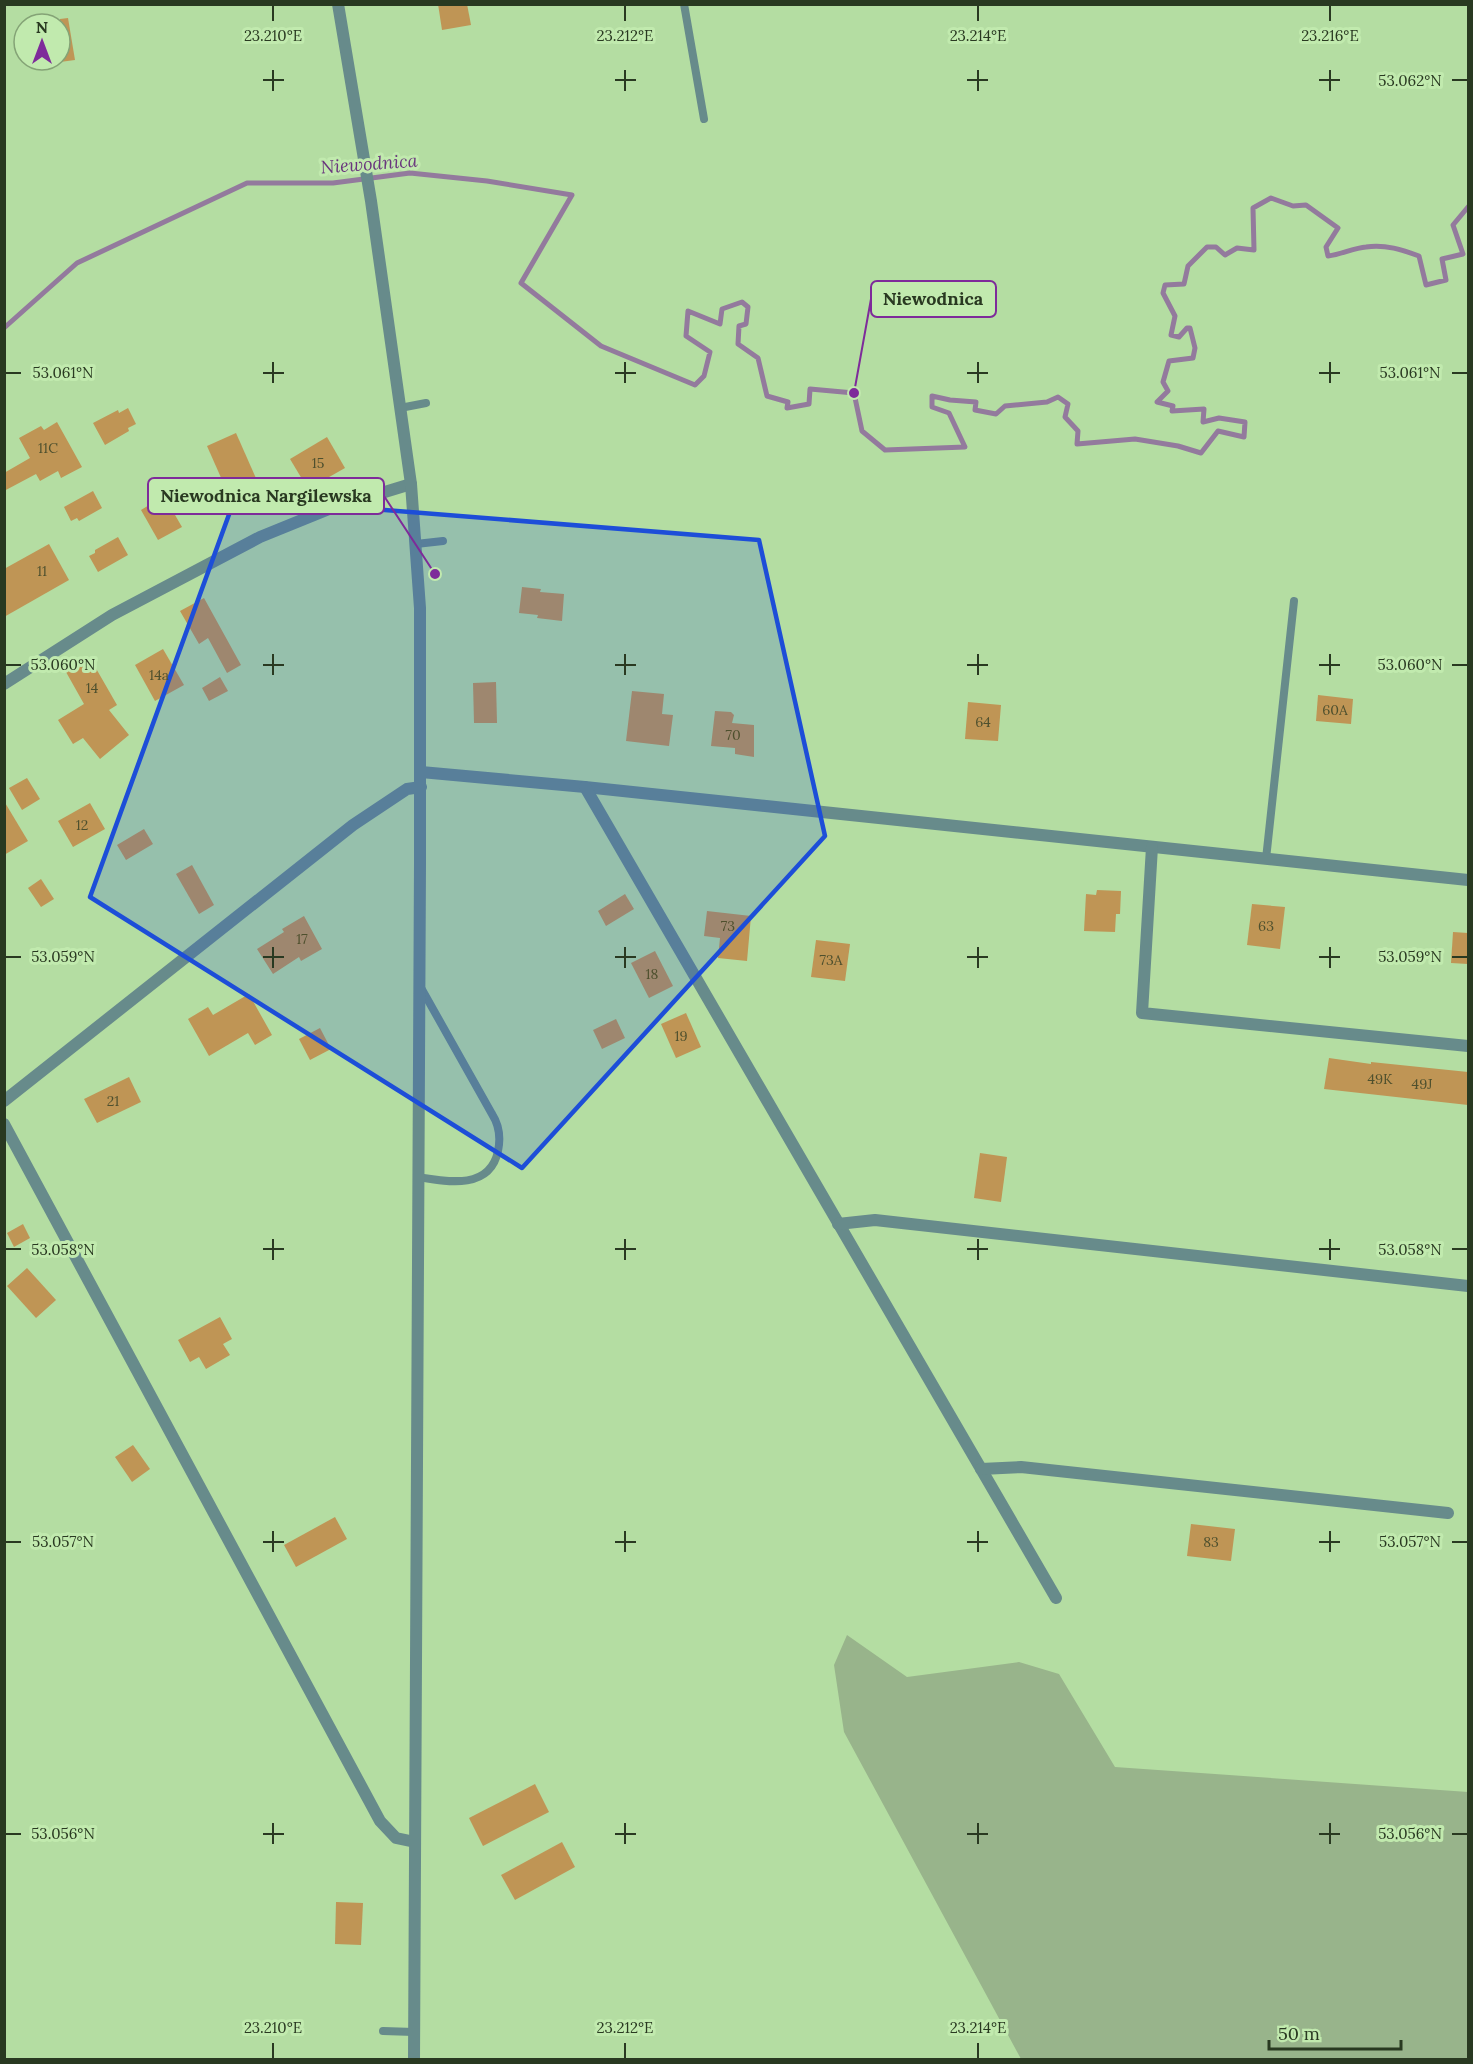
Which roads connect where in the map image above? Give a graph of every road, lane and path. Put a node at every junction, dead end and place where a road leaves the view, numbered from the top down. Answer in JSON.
{"nodes":[{"id":1,"x":338,"y":4,"type":"edge"},
{"id":2,"x":684,"y":4,"type":"edge"},
{"id":3,"x":704,"y":119,"type":"dead end"},
{"id":4,"x":426,"y":403,"type":"dead end"},
{"id":5,"x":400,"y":408,"type":"junction"},
{"id":6,"x":411,"y":484,"type":"junction"},
{"id":7,"x":443,"y":542,"type":"dead end"},
{"id":8,"x":416,"y":544,"type":"junction"},
{"id":9,"x":1294,"y":601,"type":"dead end"},
{"id":10,"x":4,"y":684,"type":"edge"},
{"id":11,"x":421,"y":772,"type":"junction"},
{"id":12,"x":421,"y":787,"type":"junction"},
{"id":13,"x":585,"y":787,"type":"junction"},
{"id":14,"x":1152,"y":847,"type":"junction"},
{"id":15,"x":1266,"y":859,"type":"junction"},
{"id":16,"x":1468,"y":880,"type":"edge"},
{"id":17,"x":419,"y":984,"type":"junction"},
{"id":18,"x":1468,"y":1046,"type":"edge"},
{"id":19,"x":4,"y":1101,"type":"edge"},
{"id":20,"x":4,"y":1124,"type":"edge"},
{"id":21,"x":418,"y":1177,"type":"junction"},
{"id":22,"x":838,"y":1224,"type":"junction"},
{"id":23,"x":1468,"y":1286,"type":"edge"},
{"id":24,"x":981,"y":1469,"type":"junction"},
{"id":25,"x":1448,"y":1514,"type":"dead end"},
{"id":26,"x":1056,"y":1598,"type":"dead end"},
{"id":27,"x":415,"y":1842,"type":"junction"},
{"id":28,"x":383,"y":2031,"type":"dead end"},
{"id":29,"x":414,"y":2032,"type":"junction"},
{"id":30,"x":414,"y":2060,"type":"edge"}],
"edges":[{"from":1,"to":5,"type":"street"},
{"from":2,"to":3,"type":"lane"},
{"from":4,"to":5,"type":"lane"},
{"from":5,"to":6,"type":"street"},
{"from":6,"to":8,"type":"street"},
{"from":6,"to":10,"type":"street"},
{"from":7,"to":8,"type":"lane"},
{"from":8,"to":11,"type":"street"},
{"from":9,"to":15,"type":"lane"},
{"from":11,"to":12,"type":"street"},
{"from":11,"to":13,"type":"street"},
{"from":12,"to":17,"type":"street"},
{"from":12,"to":19,"type":"street"},
{"from":13,"to":14,"type":"street"},
{"from":13,"to":22,"type":"street"},
{"from":14,"to":15,"type":"street"},
{"from":14,"to":18,"type":"street"},
{"from":15,"to":16,"type":"street"},
{"from":17,"to":21,"type":"street"},
{"from":17,"to":21,"type":"lane"},
{"from":20,"to":27,"type":"street"},
{"from":21,"to":27,"type":"street"},
{"from":22,"to":23,"type":"street"},
{"from":22,"to":24,"type":"street"},
{"from":24,"to":25,"type":"street"},
{"from":24,"to":26,"type":"street"},
{"from":27,"to":29,"type":"street"},
{"from":28,"to":29,"type":"lane"},
{"from":29,"to":30,"type":"street"}]}
